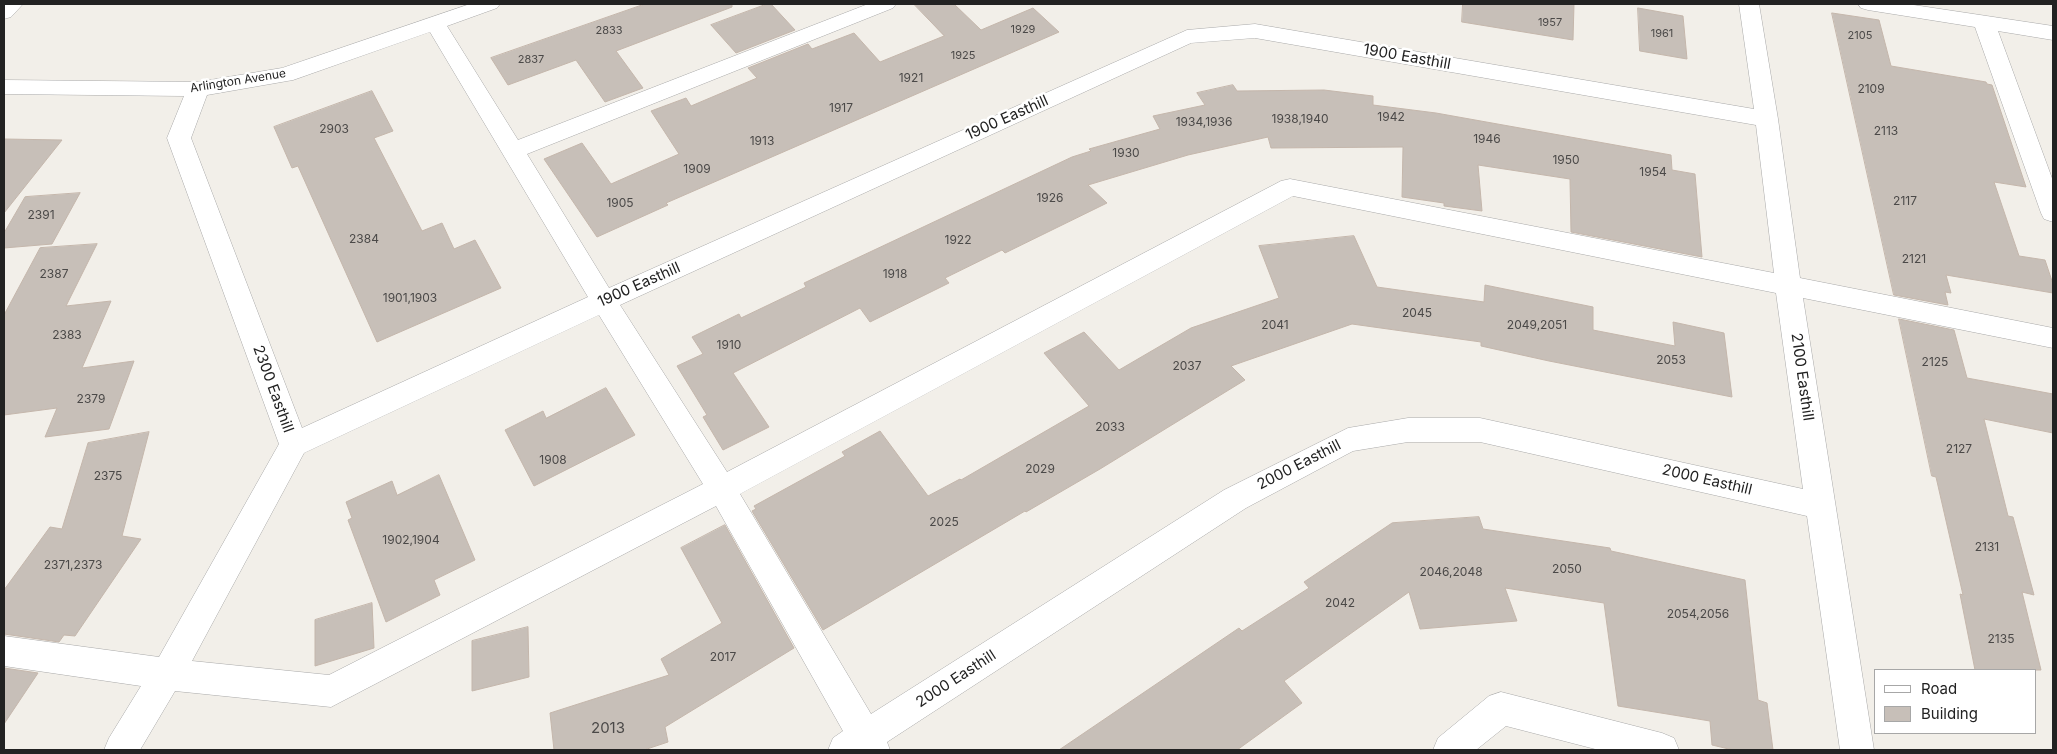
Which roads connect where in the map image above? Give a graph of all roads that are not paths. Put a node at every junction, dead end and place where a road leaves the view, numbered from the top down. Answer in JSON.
{"nodes":[{"id":1,"x":12,"y":4,"type":"edge"},
{"id":2,"x":490,"y":4,"type":"edge"},
{"id":3,"x":886,"y":4,"type":"edge"},
{"id":4,"x":1749,"y":4,"type":"edge"},
{"id":5,"x":1868,"y":4,"type":"edge"},
{"id":6,"x":4,"y":13,"type":"edge"},
{"id":7,"x":1984,"y":22,"type":"junction"},
{"id":8,"x":435,"y":23,"type":"junction"},
{"id":9,"x":2053,"y":33,"type":"edge"},
{"id":10,"x":4,"y":87,"type":"edge"},
{"id":11,"x":198,"y":89,"type":"junction"},
{"id":12,"x":1767,"y":119,"type":"junction"},
{"id":13,"x":514,"y":150,"type":"junction"},
{"id":14,"x":2053,"y":213,"type":"edge"},
{"id":15,"x":1788,"y":286,"type":"junction"},
{"id":16,"x":604,"y":301,"type":"junction"},
{"id":17,"x":2053,"y":338,"type":"edge"},
{"id":18,"x":294,"y":445,"type":"junction"},
{"id":19,"x":722,"y":489,"type":"junction"},
{"id":20,"x":1820,"y":506,"type":"junction"},
{"id":21,"x":4,"y":651,"type":"edge"},
{"id":22,"x":167,"y":674,"type":"junction"},
{"id":23,"x":862,"y":746,"type":"edge"},
{"id":24,"x":121,"y":750,"type":"edge"},
{"id":25,"x":1450,"y":750,"type":"edge"},
{"id":26,"x":1662,"y":750,"type":"edge"},
{"id":27,"x":1857,"y":750,"type":"edge"}],
"edges":[{"from":1,"to":6,"type":"street"},
{"from":2,"to":8,"type":"street","name":"Arlington Avenue"},
{"from":3,"to":13,"type":"street"},
{"from":4,"to":12,"type":"street","name":"2100 Easthill"},
{"from":5,"to":7,"type":"street"},
{"from":7,"to":9,"type":"street"},
{"from":7,"to":14,"type":"street"},
{"from":8,"to":11,"type":"street","name":"Arlington Avenue"},
{"from":8,"to":13,"type":"street"},
{"from":10,"to":11,"type":"street","name":"Arlington Avenue"},
{"from":11,"to":18,"type":"street","name":"2300 Easthill"},
{"from":12,"to":15,"type":"street","name":"2100 Easthill"},
{"from":12,"to":16,"type":"street","name":"1900 Easthill"},
{"from":13,"to":16,"type":"street"},
{"from":15,"to":17,"type":"street"},
{"from":15,"to":19,"type":"street"},
{"from":15,"to":20,"type":"street","name":"2100 Easthill"},
{"from":16,"to":18,"type":"street","name":"1900 Easthill"},
{"from":16,"to":19,"type":"street"},
{"from":18,"to":22,"type":"street","name":"2300 Easthill"},
{"from":19,"to":22,"type":"street"},
{"from":19,"to":23,"type":"street"},
{"from":20,"to":23,"type":"street","name":"2000 Easthill"},
{"from":20,"to":27,"type":"street","name":"2100 Easthill"},
{"from":21,"to":22,"type":"street"},
{"from":22,"to":24,"type":"street","name":"2300 Easthill"},
{"from":25,"to":26,"type":"street"}]}
